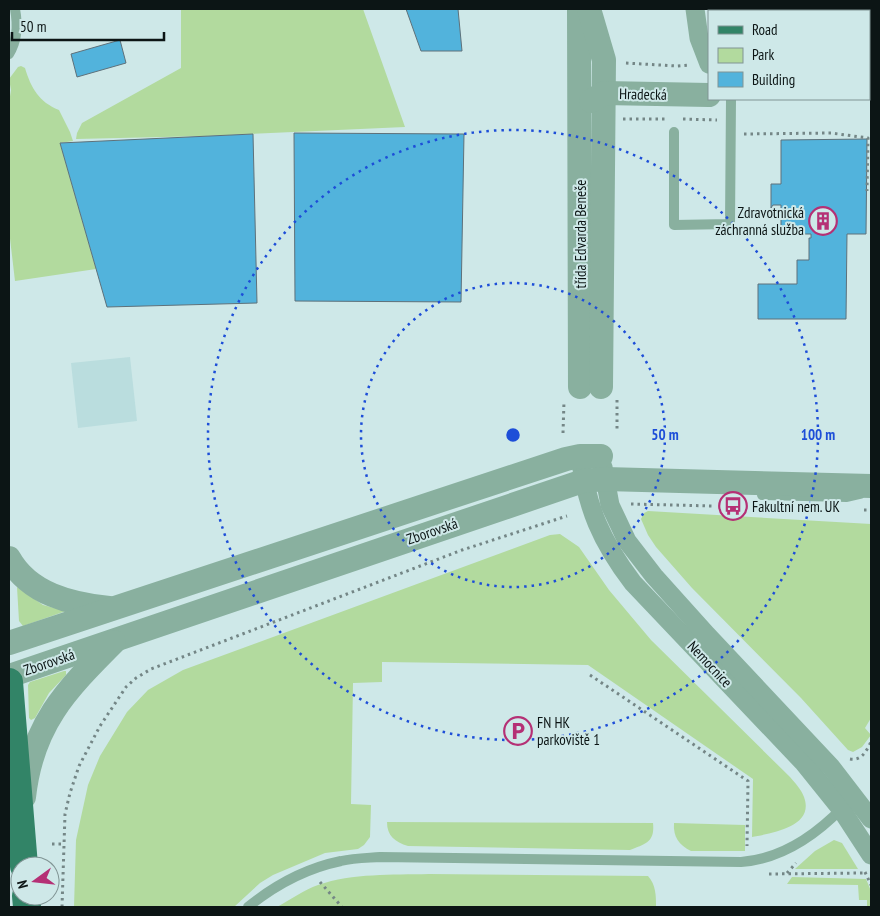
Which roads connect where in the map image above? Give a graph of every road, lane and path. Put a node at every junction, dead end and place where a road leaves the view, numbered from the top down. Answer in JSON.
{"nodes":[{"id":1,"x":15,"y":9,"type":"edge"},
{"id":2,"x":579,"y":9,"type":"edge"},
{"id":3,"x":589,"y":9,"type":"edge"},
{"id":4,"x":695,"y":9,"type":"edge"},
{"id":5,"x":9,"y":54,"type":"edge"},
{"id":6,"x":708,"y":61,"type":"edge"},
{"id":7,"x":622,"y":63,"type":"dead end"},
{"id":8,"x":708,"y":64,"type":"edge"},
{"id":9,"x":580,"y":80,"type":"junction"},
{"id":10,"x":870,"y":80,"type":"edge"},
{"id":11,"x":871,"y":84,"type":"edge"},
{"id":12,"x":604,"y":93,"type":"junction"},
{"id":13,"x":708,"y":95,"type":"edge"},
{"id":14,"x":730,"y":100,"type":"edge"},
{"id":15,"x":581,"y":107,"type":"junction"},
{"id":16,"x":620,"y":119,"type":"dead end"},
{"id":17,"x":730,"y":120,"type":"junction"},
{"id":18,"x":674,"y":132,"type":"dead end"},
{"id":19,"x":867,"y":191,"type":"dead end"},
{"id":20,"x":590,"y":456,"type":"joint"},
{"id":21,"x":594,"y":480,"type":"junction"},
{"id":22,"x":666,"y":481,"type":"junction"},
{"id":23,"x":871,"y":486,"type":"edge"},
{"id":24,"x":871,"y":490,"type":"edge"},
{"id":25,"x":696,"y":493,"type":"dead end"},
{"id":26,"x":753,"y":495,"type":"dead end"},
{"id":27,"x":626,"y":504,"type":"dead end"},
{"id":28,"x":714,"y":506,"type":"dead end"},
{"id":29,"x":861,"y":510,"type":"dead end"},
{"id":30,"x":871,"y":510,"type":"edge"},
{"id":31,"x":567,"y":516,"type":"dead end"},
{"id":32,"x":9,"y":558,"type":"edge"},
{"id":33,"x":114,"y":608,"type":"junction"},
{"id":34,"x":119,"y":638,"type":"junction"},
{"id":35,"x":9,"y":643,"type":"edge"},
{"id":36,"x":590,"y":675,"type":"dead end"},
{"id":37,"x":9,"y":676,"type":"edge"},
{"id":38,"x":9,"y":682,"type":"edge"},
{"id":39,"x":855,"y":795,"type":"junction"},
{"id":40,"x":841,"y":809,"type":"junction"},
{"id":41,"x":871,"y":819,"type":"edge"},
{"id":42,"x":21,"y":826,"type":"junction"},
{"id":43,"x":52,"y":844,"type":"dead end"},
{"id":44,"x":64,"y":844,"type":"junction"},
{"id":45,"x":23,"y":856,"type":"edge"},
{"id":46,"x":867,"y":861,"type":"edge"},
{"id":47,"x":746,"y":862,"type":"junction"},
{"id":48,"x":311,"y":869,"type":"junction"},
{"id":49,"x":871,"y":885,"type":"edge"},
{"id":50,"x":62,"y":907,"type":"edge"},
{"id":51,"x":248,"y":907,"type":"edge"},
{"id":52,"x":342,"y":907,"type":"edge"}],
"edges":[{"from":1,"to":5,"type":"lane"},
{"from":2,"to":9,"type":"street","name":"třída Edvarda Beneše"},
{"from":3,"to":12,"type":"street","name":"třída Edvarda Beneše"},
{"from":4,"to":6,"type":"street"},
{"from":7,"to":8,"type":"path"},
{"from":9,"to":12,"type":"street"},
{"from":9,"to":15,"type":"street","name":"třída Edvarda Beneše"},
{"from":10,"to":11,"type":"lane"},
{"from":12,"to":13,"type":"street","name":"Hradecká"},
{"from":12,"to":15,"type":"street","name":"Hradecká"},
{"from":12,"to":15,"type":"street","name":"třída Edvarda Beneše"},
{"from":14,"to":17,"type":"lane"},
{"from":16,"to":17,"type":"path"},
{"from":17,"to":18,"type":"lane"},
{"from":17,"to":19,"type":"path"},
{"from":20,"to":21,"type":"street"},
{"from":20,"to":33,"type":"street","name":"Zborovská"},
{"from":21,"to":22,"type":"street","name":"Zborovská"},
{"from":21,"to":34,"type":"street","name":"Zborovská"},
{"from":21,"to":39,"type":"street","name":"Nemocnice"},
{"from":21,"to":40,"type":"street","name":"Nemocnice"},
{"from":22,"to":23,"type":"street","name":"Zborovská"},
{"from":22,"to":25,"type":"lane"},
{"from":24,"to":26,"type":"lane"},
{"from":27,"to":28,"type":"path"},
{"from":29,"to":30,"type":"path"},
{"from":31,"to":44,"type":"path"},
{"from":32,"to":33,"type":"street"},
{"from":33,"to":35,"type":"street","name":"Zborovská"},
{"from":34,"to":37,"type":"street","name":"Zborovská"},
{"from":34,"to":42,"type":"street"},
{"from":36,"to":47,"type":"path"},
{"from":38,"to":42,"type":"main road"},
{"from":39,"to":40,"type":"lane"},
{"from":39,"to":41,"type":"street","name":"Nemocnice"},
{"from":40,"to":46,"type":"street","name":"Nemocnice"},
{"from":40,"to":47,"type":"lane"},
{"from":42,"to":45,"type":"main road"},
{"from":43,"to":44,"type":"path"},
{"from":44,"to":50,"type":"path"},
{"from":46,"to":49,"type":"path"},
{"from":47,"to":48,"type":"lane"},
{"from":48,"to":51,"type":"lane"},
{"from":48,"to":52,"type":"path"}]}
